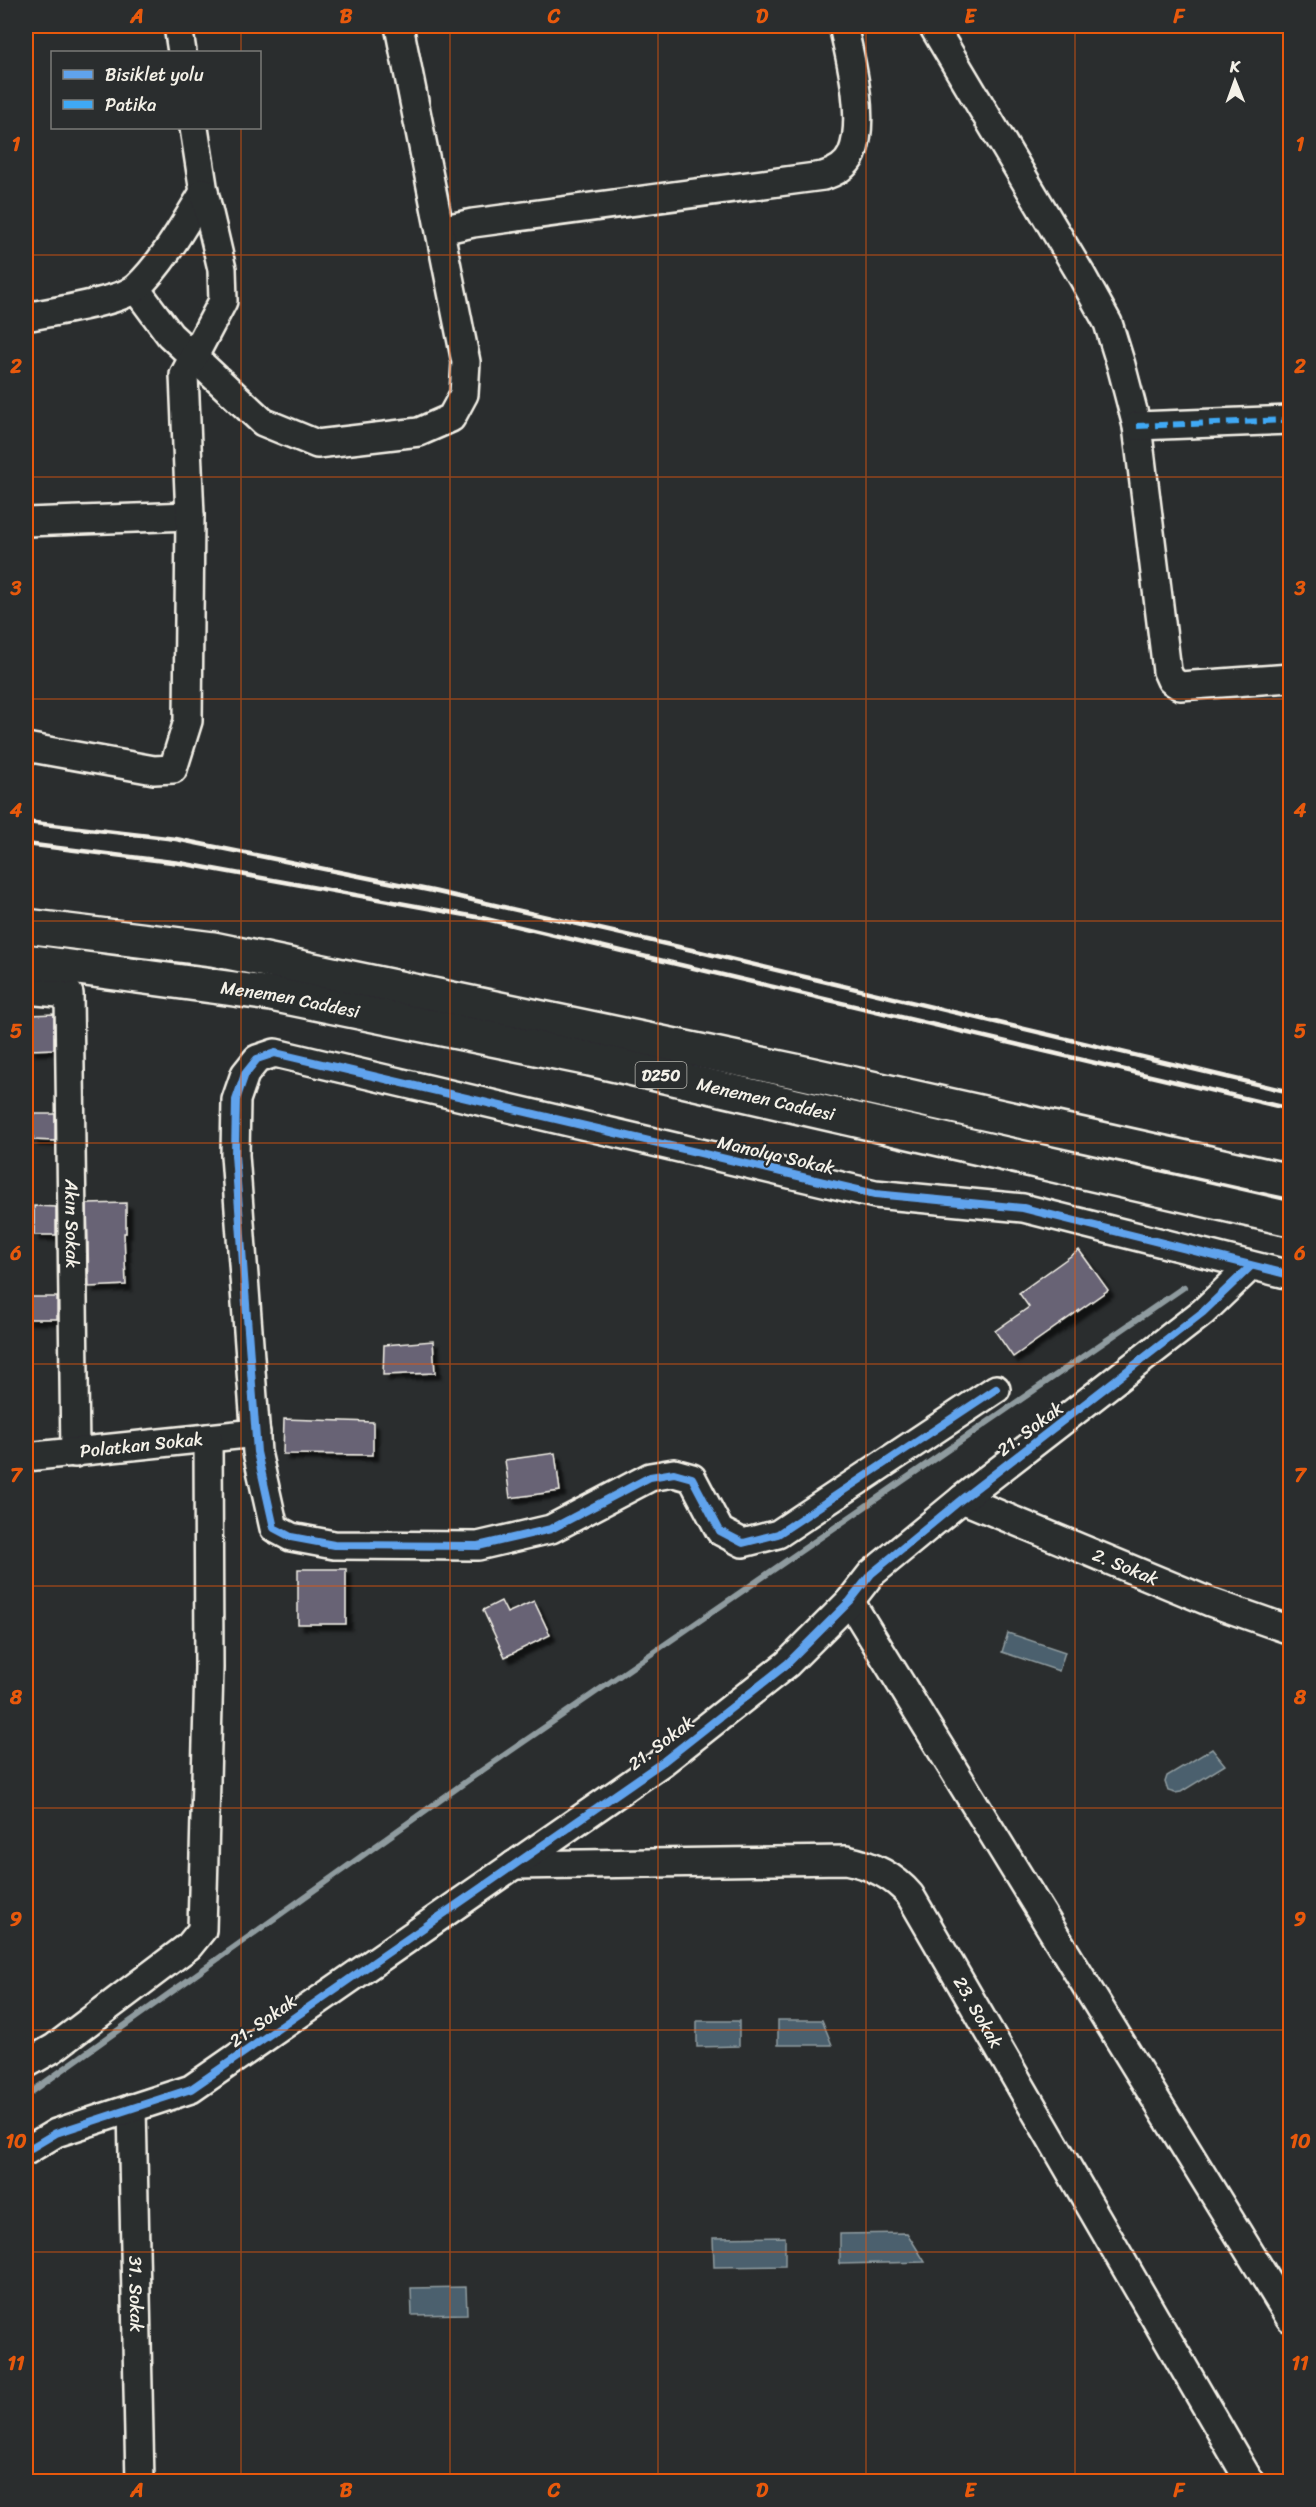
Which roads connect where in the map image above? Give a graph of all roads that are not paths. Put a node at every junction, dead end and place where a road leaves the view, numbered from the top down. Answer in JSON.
{"nodes":[{"id":1,"x":178,"y":26,"type":"edge"},
{"id":2,"x":399,"y":26,"type":"edge"},
{"id":3,"x":843,"y":26,"type":"edge"},
{"id":4,"x":933,"y":26,"type":"edge"},
{"id":5,"x":182,"y":51,"type":"edge"},
{"id":6,"x":194,"y":129,"type":"edge"},
{"id":7,"x":204,"y":192,"type":"junction"},
{"id":8,"x":441,"y":230,"type":"junction"},
{"id":9,"x":136,"y":289,"type":"junction"},
{"id":10,"x":26,"y":317,"type":"edge"},
{"id":11,"x":193,"y":358,"type":"junction"},
{"id":12,"x":1290,"y":420,"type":"edge"},
{"id":13,"x":1137,"y":426,"type":"junction"},
{"id":14,"x":190,"y":516,"type":"junction"},
{"id":15,"x":26,"y":522,"type":"edge"},
{"id":16,"x":1290,"y":678,"type":"edge"},
{"id":17,"x":26,"y":747,"type":"edge"},
{"id":18,"x":26,"y":926,"type":"edge"},
{"id":19,"x":26,"y":961,"type":"edge"},
{"id":20,"x":26,"y":990,"type":"edge"},
{"id":21,"x":1290,"y":1181,"type":"edge"},
{"id":22,"x":1290,"y":1219,"type":"edge"},
{"id":23,"x":1251,"y":1266,"type":"junction"},
{"id":24,"x":1290,"y":1275,"type":"edge"},
{"id":25,"x":996,"y":1389,"type":"dead end"},
{"id":26,"x":256,"y":1433,"type":"junction"},
{"id":27,"x":208,"y":1438,"type":"junction"},
{"id":28,"x":75,"y":1453,"type":"junction"},
{"id":29,"x":26,"y":1457,"type":"edge"},
{"id":30,"x":962,"y":1499,"type":"junction"},
{"id":31,"x":850,"y":1601,"type":"junction"},
{"id":32,"x":1290,"y":1630,"type":"edge"},
{"id":33,"x":514,"y":1865,"type":"junction"},
{"id":34,"x":26,"y":2064,"type":"edge"},
{"id":35,"x":132,"y":2108,"type":"junction"},
{"id":36,"x":26,"y":2151,"type":"edge"},
{"id":37,"x":1290,"y":2318,"type":"edge"},
{"id":38,"x":140,"y":2481,"type":"edge"},
{"id":39,"x":1250,"y":2481,"type":"edge"}],
"edges":[{"from":1,"to":5,"type":"street"},
{"from":2,"to":8,"type":"street"},
{"from":3,"to":8,"type":"street"},
{"from":4,"to":13,"type":"street"},
{"from":6,"to":7,"type":"street"},
{"from":7,"to":9,"type":"street"},
{"from":7,"to":11,"type":"street"},
{"from":8,"to":11,"type":"street"},
{"from":9,"to":10,"type":"street"},
{"from":9,"to":11,"type":"street"},
{"from":11,"to":14,"type":"street"},
{"from":12,"to":13,"type":"street"},
{"from":13,"to":16,"type":"street"},
{"from":14,"to":15,"type":"street"},
{"from":14,"to":17,"type":"street"},
{"from":18,"to":21,"type":"highway","name":"Menemen Caddesi","number":"D250"},
{"from":19,"to":22,"type":"highway","name":"Menemen Caddesi","number":"D250"},
{"from":20,"to":28,"type":"street","name":"Akın Sokak"},
{"from":23,"to":24,"type":"street","name":"Manolya Sokak"},
{"from":23,"to":26,"type":"street","name":"Manolya Sokak"},
{"from":23,"to":30,"type":"street","name":"21. Sokak"},
{"from":25,"to":26,"type":"street"},
{"from":26,"to":27,"type":"street","name":"Polatkan Sokak"},
{"from":27,"to":28,"type":"street","name":"Polatkan Sokak"},
{"from":27,"to":34,"type":"street"},
{"from":28,"to":29,"type":"street","name":"Polatkan Sokak"},
{"from":30,"to":31,"type":"street","name":"21. Sokak"},
{"from":30,"to":32,"type":"street","name":"2. Sokak"},
{"from":31,"to":33,"type":"street","name":"21. Sokak"},
{"from":31,"to":37,"type":"street"},
{"from":33,"to":35,"type":"street","name":"21. Sokak"},
{"from":33,"to":39,"type":"street","name":"23. Sokak"},
{"from":35,"to":36,"type":"street","name":"21. Sokak"},
{"from":35,"to":38,"type":"street","name":"31. Sokak"}]}
